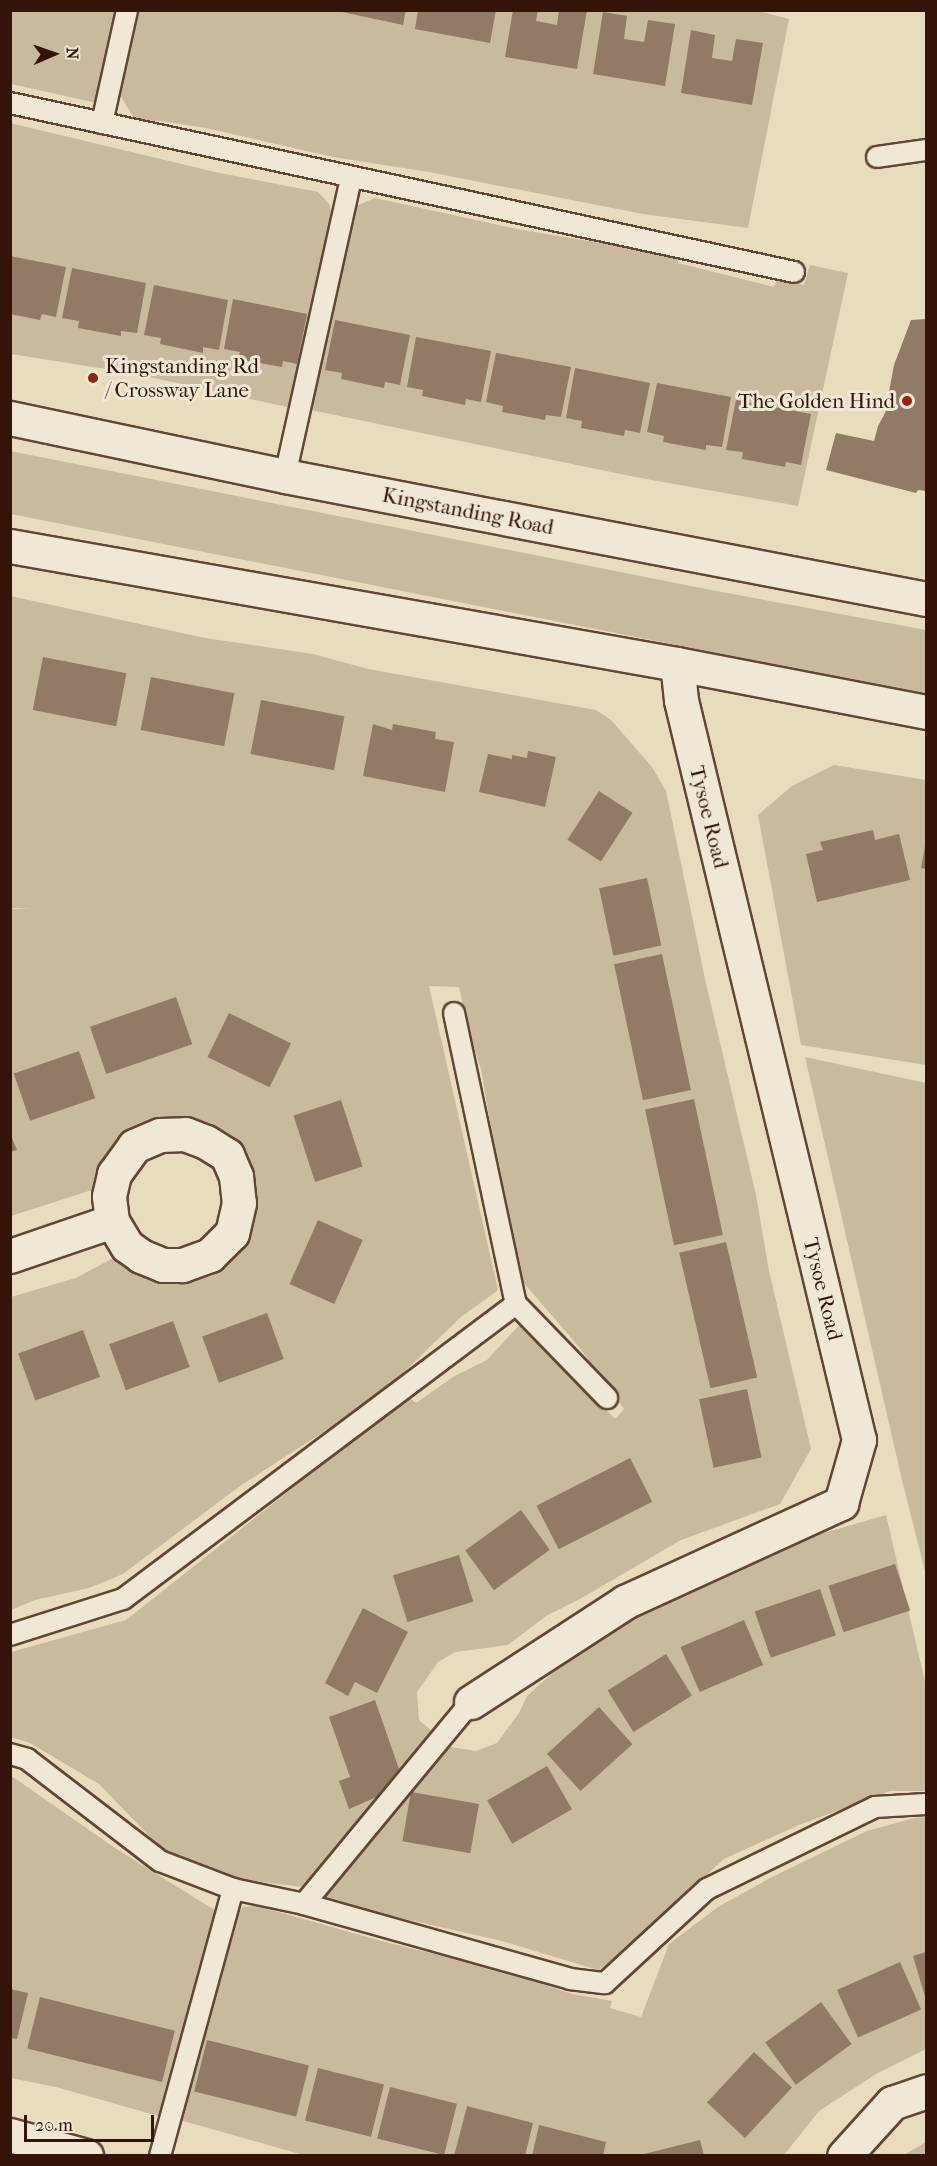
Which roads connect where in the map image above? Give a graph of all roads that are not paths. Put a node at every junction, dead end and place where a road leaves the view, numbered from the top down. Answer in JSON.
{"nodes":[{"id":1,"x":127,"y":10,"type":"edge"},
{"id":2,"x":10,"y":103,"type":"edge"},
{"id":3,"x":102,"y":123,"type":"junction"},
{"id":4,"x":927,"y":150,"type":"edge"},
{"id":5,"x":877,"y":157,"type":"dead end"},
{"id":6,"x":351,"y":178,"type":"junction"},
{"id":7,"x":794,"y":272,"type":"dead end"},
{"id":8,"x":10,"y":418,"type":"edge"},
{"id":9,"x":285,"y":476,"type":"junction"},
{"id":10,"x":10,"y":546,"type":"edge"},
{"id":11,"x":927,"y":599,"type":"edge"},
{"id":12,"x":677,"y":664,"type":"junction"},
{"id":13,"x":927,"y":712,"type":"edge"},
{"id":14,"x":454,"y":1013,"type":"dead end"},
{"id":15,"x":112,"y":1221,"type":"dead end"},
{"id":16,"x":10,"y":1256,"type":"edge"},
{"id":17,"x":516,"y":1305,"type":"junction"},
{"id":18,"x":607,"y":1398,"type":"dead end"},
{"id":19,"x":10,"y":1635,"type":"edge"},
{"id":20,"x":471,"y":1702,"type":"joint"},
{"id":21,"x":10,"y":1754,"type":"edge"},
{"id":22,"x":927,"y":1804,"type":"edge"},
{"id":23,"x":233,"y":1889,"type":"junction"},
{"id":24,"x":304,"y":1904,"type":"junction"},
{"id":25,"x":927,"y":2091,"type":"edge"},
{"id":26,"x":10,"y":2135,"type":"edge"},
{"id":27,"x":86,"y":2156,"type":"edge"},
{"id":28,"x":160,"y":2156,"type":"edge"},
{"id":29,"x":844,"y":2156,"type":"edge"}],
"edges":[{"from":1,"to":3,"type":"lane"},
{"from":2,"to":3,"type":"lane"},
{"from":3,"to":6,"type":"lane"},
{"from":4,"to":5,"type":"lane"},
{"from":6,"to":7,"type":"lane"},
{"from":6,"to":9,"type":"lane"},
{"from":8,"to":9,"type":"main road","name":"Kingstanding Road"},
{"from":9,"to":11,"type":"main road","name":"Kingstanding Road"},
{"from":10,"to":12,"type":"main road"},
{"from":12,"to":13,"type":"main road"},
{"from":12,"to":20,"type":"main road","name":"Tysoe Road"},
{"from":14,"to":17,"type":"lane"},
{"from":15,"to":16,"type":"main road"},
{"from":17,"to":18,"type":"lane"},
{"from":17,"to":19,"type":"lane"},
{"from":20,"to":24,"type":"lane"},
{"from":21,"to":23,"type":"lane"},
{"from":22,"to":24,"type":"lane"},
{"from":23,"to":24,"type":"lane"},
{"from":23,"to":28,"type":"lane"},
{"from":25,"to":29,"type":"main road"},
{"from":26,"to":27,"type":"main road"}]}
